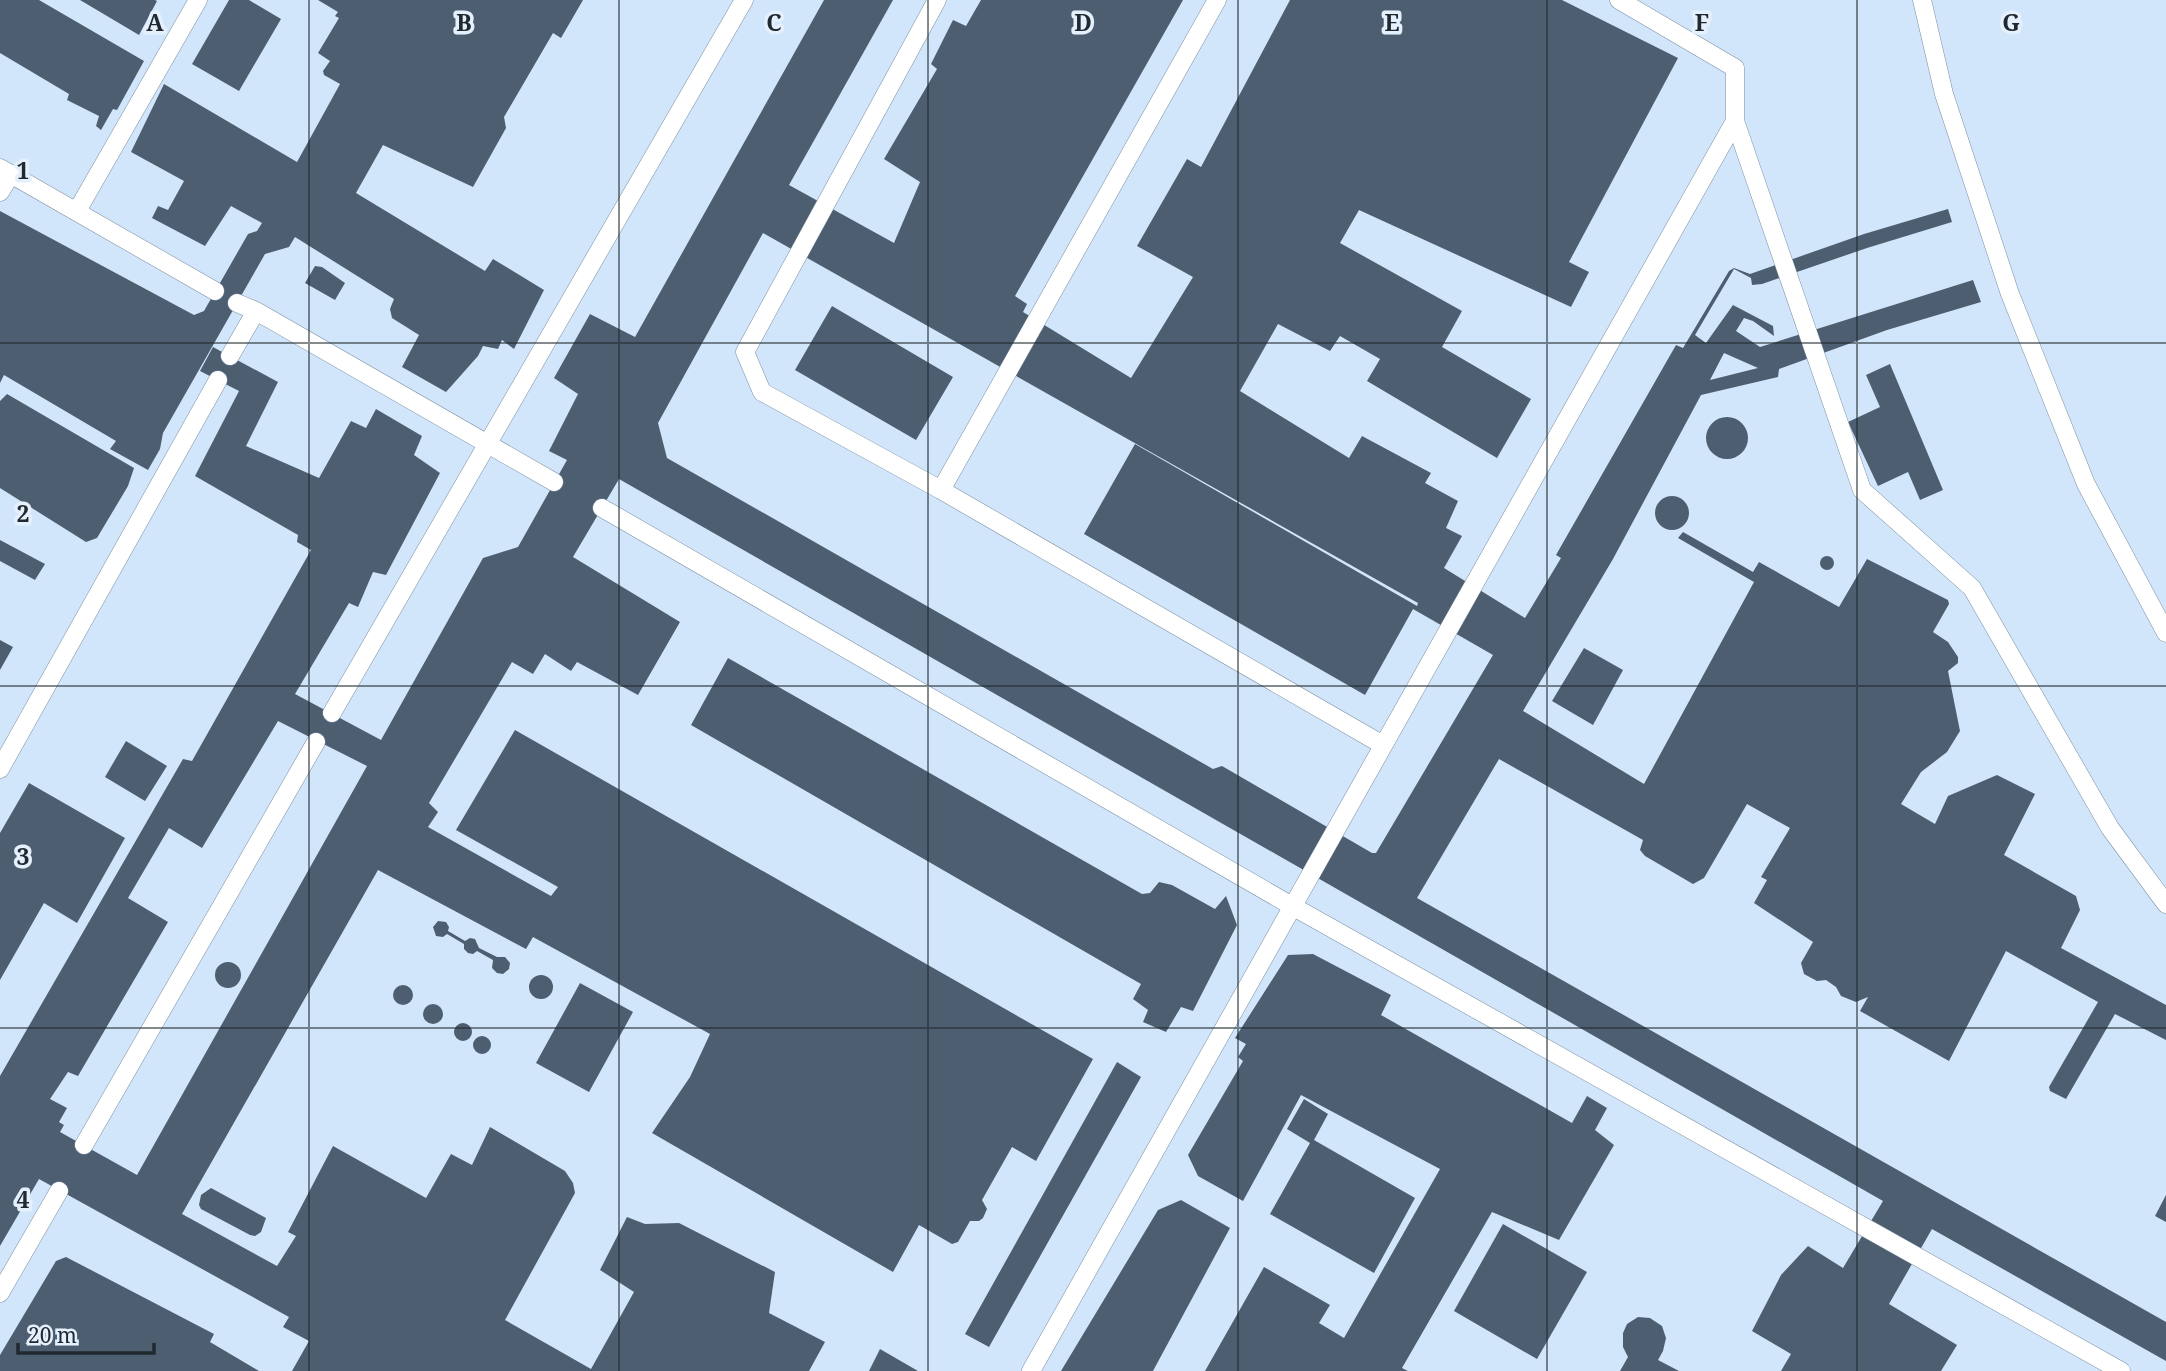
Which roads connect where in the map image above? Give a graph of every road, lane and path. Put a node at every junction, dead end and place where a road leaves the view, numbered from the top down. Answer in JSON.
{"nodes":[{"id":1,"x":198,"y":0,"type":"edge"},
{"id":2,"x":744,"y":0,"type":"edge"},
{"id":3,"x":937,"y":0,"type":"edge"},
{"id":4,"x":1217,"y":0,"type":"edge"},
{"id":5,"x":1619,"y":0,"type":"edge"},
{"id":6,"x":1922,"y":0,"type":"edge"},
{"id":7,"x":1735,"y":121,"type":"junction"},
{"id":8,"x":5,"y":171,"type":"edge"},
{"id":9,"x":0,"y":192,"type":"edge"},
{"id":10,"x":77,"y":211,"type":"junction"},
{"id":11,"x":215,"y":291,"type":"dead end"},
{"id":12,"x":237,"y":303,"type":"dead end"},
{"id":13,"x":256,"y":312,"type":"junction"},
{"id":14,"x":230,"y":356,"type":"dead end"},
{"id":15,"x":218,"y":380,"type":"dead end"},
{"id":16,"x":488,"y":443,"type":"junction"},
{"id":17,"x":554,"y":482,"type":"dead end"},
{"id":18,"x":941,"y":490,"type":"junction"},
{"id":19,"x":602,"y":508,"type":"dead end"},
{"id":20,"x":2166,"y":633,"type":"edge"},
{"id":21,"x":331,"y":713,"type":"dead end"},
{"id":22,"x":316,"y":742,"type":"dead end"},
{"id":23,"x":1383,"y":745,"type":"junction"},
{"id":24,"x":0,"y":769,"type":"edge"},
{"id":25,"x":2166,"y":904,"type":"edge"},
{"id":26,"x":1292,"y":906,"type":"junction"},
{"id":27,"x":84,"y":1145,"type":"dead end"},
{"id":28,"x":59,"y":1191,"type":"dead end"},
{"id":29,"x":0,"y":1293,"type":"edge"},
{"id":30,"x":2092,"y":1354,"type":"junction"},
{"id":31,"x":1031,"y":1371,"type":"edge"},
{"id":32,"x":2083,"y":1371,"type":"edge"},
{"id":33,"x":2121,"y":1371,"type":"edge"}],
"edges":[{"from":1,"to":10,"type":"lane"},
{"from":2,"to":16,"type":"lane"},
{"from":3,"to":18,"type":"lane"},
{"from":4,"to":18,"type":"lane"},
{"from":5,"to":7,"type":"lane"},
{"from":6,"to":20,"type":"lane"},
{"from":7,"to":23,"type":"lane"},
{"from":7,"to":25,"type":"lane"},
{"from":8,"to":9,"type":"lane"},
{"from":8,"to":10,"type":"lane"},
{"from":10,"to":11,"type":"lane"},
{"from":12,"to":13,"type":"lane"},
{"from":13,"to":14,"type":"lane"},
{"from":13,"to":16,"type":"lane"},
{"from":15,"to":24,"type":"lane"},
{"from":16,"to":17,"type":"lane"},
{"from":16,"to":21,"type":"lane"},
{"from":18,"to":23,"type":"lane"},
{"from":19,"to":26,"type":"lane"},
{"from":22,"to":27,"type":"lane"},
{"from":23,"to":26,"type":"lane"},
{"from":26,"to":30,"type":"lane"},
{"from":26,"to":31,"type":"lane"},
{"from":28,"to":29,"type":"lane"},
{"from":30,"to":32,"type":"lane"},
{"from":30,"to":33,"type":"lane"}]}
